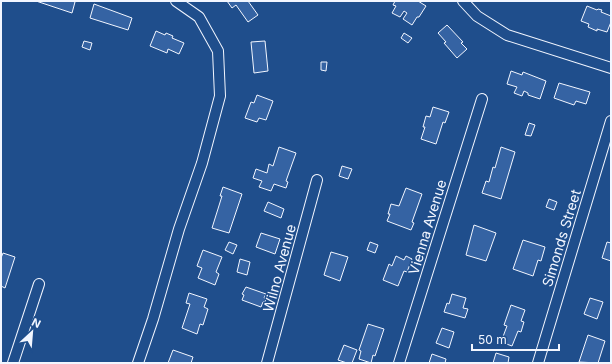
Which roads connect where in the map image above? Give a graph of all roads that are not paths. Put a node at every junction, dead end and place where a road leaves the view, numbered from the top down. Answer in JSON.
{"nodes":[{"id":1,"x":176,"y":1,"type":"edge"},
{"id":2,"x":463,"y":1,"type":"edge"},
{"id":3,"x":611,"y":68,"type":"edge"},
{"id":4,"x":482,"y":99,"type":"dead end"},
{"id":5,"x":611,"y":121,"type":"edge"},
{"id":6,"x":317,"y":180,"type":"dead end"},
{"id":7,"x":39,"y":284,"type":"dead end"},
{"id":8,"x":13,"y":363,"type":"edge"},
{"id":9,"x":138,"y":363,"type":"edge"},
{"id":10,"x":267,"y":363,"type":"edge"},
{"id":11,"x":399,"y":363,"type":"edge"},
{"id":12,"x":538,"y":363,"type":"edge"}],
"edges":[{"from":1,"to":9,"type":"street"},
{"from":2,"to":3,"type":"street"},
{"from":4,"to":11,"type":"street","name":"Vienna Avenue"},
{"from":5,"to":12,"type":"street","name":"Simonds Street"},
{"from":6,"to":10,"type":"street","name":"Wilno Avenue"},
{"from":7,"to":8,"type":"street"}]}
